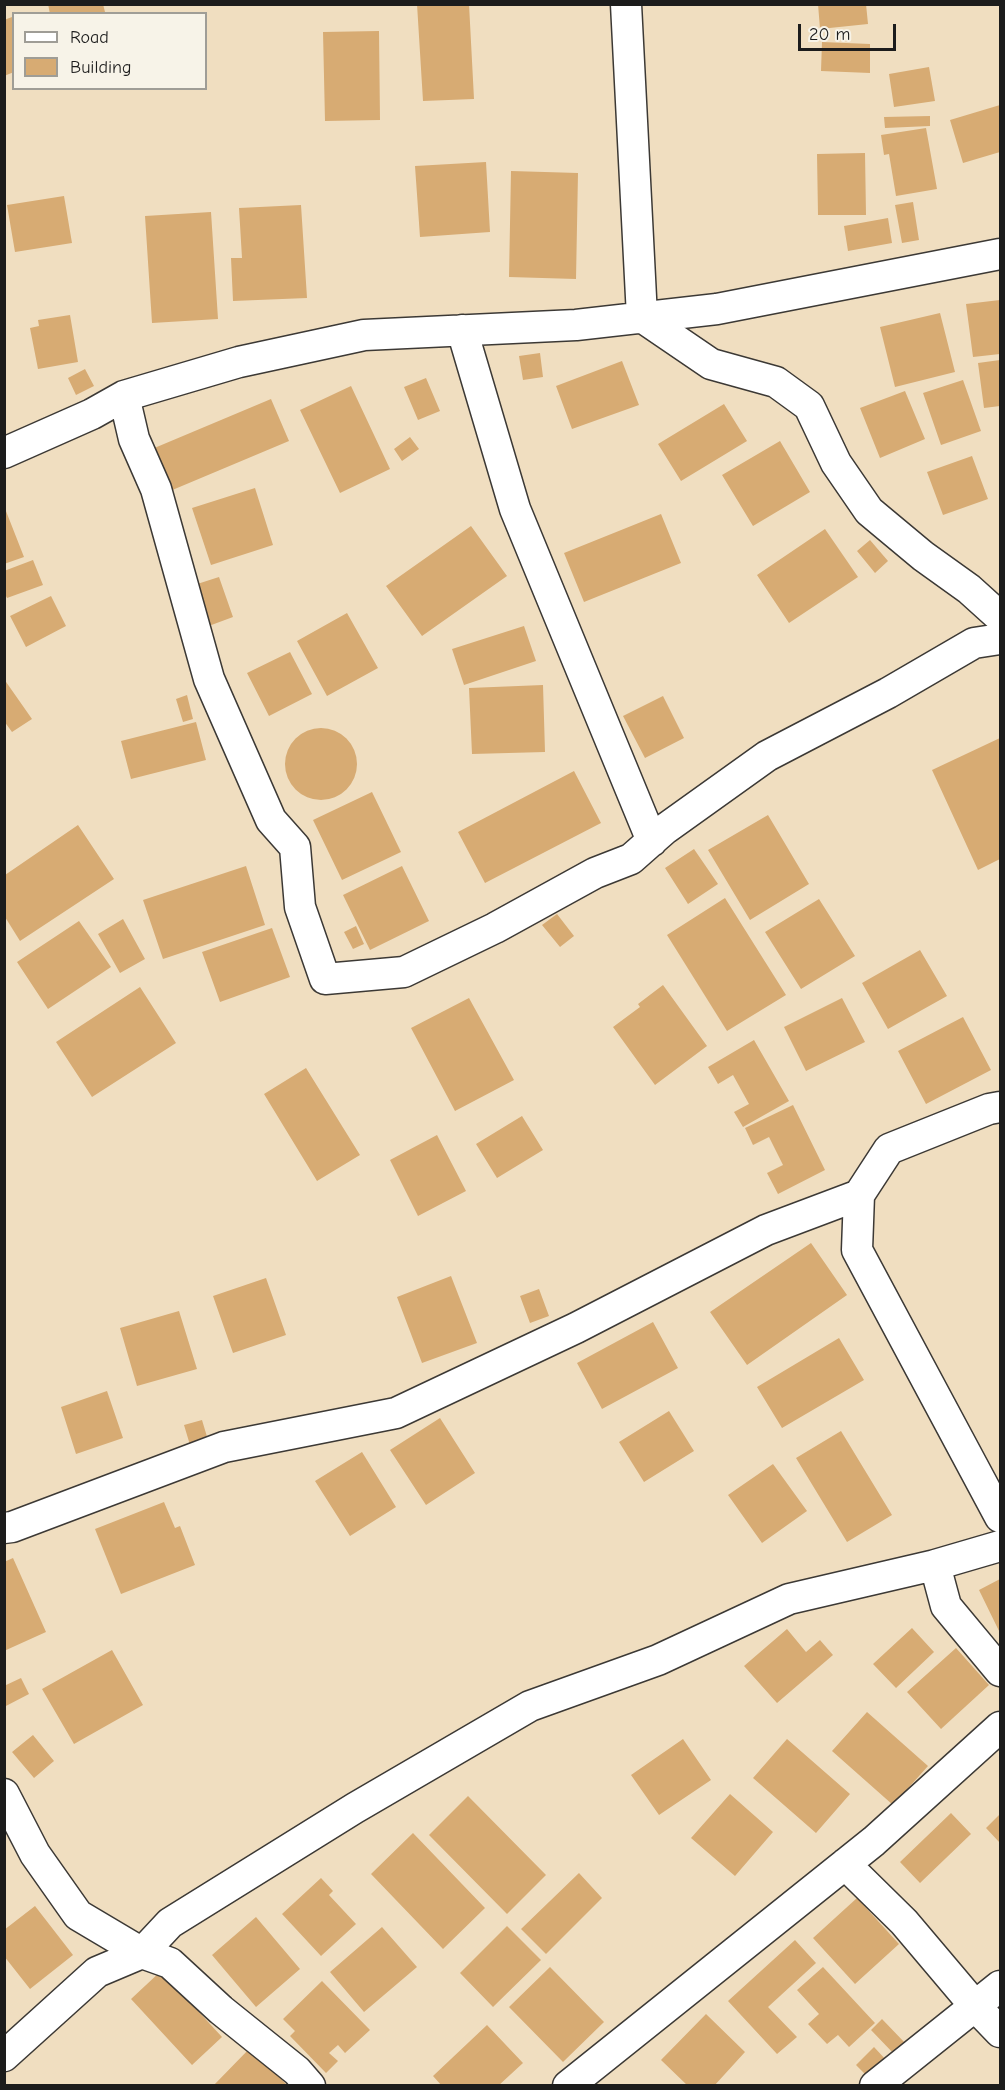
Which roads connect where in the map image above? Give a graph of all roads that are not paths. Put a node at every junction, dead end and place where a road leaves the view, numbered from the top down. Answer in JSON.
{"nodes":[{"id":1,"x":626,"y":4,"type":"edge"},
{"id":2,"x":1000,"y":254,"type":"edge"},
{"id":3,"x":642,"y":317,"type":"junction"},
{"id":4,"x":462,"y":330,"type":"junction"},
{"id":5,"x":124,"y":396,"type":"junction"},
{"id":6,"x":4,"y":453,"type":"edge"},
{"id":7,"x":1000,"y":617,"type":"edge"},
{"id":8,"x":1000,"y":639,"type":"edge"},
{"id":9,"x":652,"y":841,"type":"junction"},
{"id":10,"x":1000,"y":1107,"type":"edge"},
{"id":11,"x":859,"y":1195,"type":"junction"},
{"id":12,"x":1000,"y":1517,"type":"edge"},
{"id":13,"x":4,"y":1528,"type":"edge"},
{"id":14,"x":1000,"y":1545,"type":"edge"},
{"id":15,"x":935,"y":1565,"type":"junction"},
{"id":16,"x":1000,"y":1671,"type":"edge"},
{"id":17,"x":1000,"y":1727,"type":"edge"},
{"id":18,"x":4,"y":1794,"type":"edge"},
{"id":19,"x":845,"y":1864,"type":"junction"},
{"id":20,"x":142,"y":1953,"type":"junction"},
{"id":21,"x":1000,"y":1986,"type":"edge"},
{"id":22,"x":975,"y":2006,"type":"junction"},
{"id":23,"x":1000,"y":2032,"type":"edge"},
{"id":24,"x":4,"y":2056,"type":"edge"},
{"id":25,"x":310,"y":2085,"type":"edge"},
{"id":26,"x":568,"y":2085,"type":"edge"},
{"id":27,"x":874,"y":2085,"type":"edge"}],
"edges":[{"from":1,"to":3,"type":"street"},
{"from":2,"to":3,"type":"street"},
{"from":3,"to":4,"type":"street"},
{"from":3,"to":7,"type":"street"},
{"from":4,"to":5,"type":"street"},
{"from":4,"to":9,"type":"street"},
{"from":5,"to":6,"type":"street"},
{"from":5,"to":9,"type":"street"},
{"from":8,"to":9,"type":"street"},
{"from":10,"to":11,"type":"street"},
{"from":11,"to":12,"type":"street"},
{"from":11,"to":13,"type":"street"},
{"from":14,"to":15,"type":"street"},
{"from":15,"to":16,"type":"street"},
{"from":15,"to":20,"type":"street"},
{"from":17,"to":19,"type":"street"},
{"from":18,"to":20,"type":"street"},
{"from":19,"to":22,"type":"street"},
{"from":19,"to":26,"type":"street"},
{"from":20,"to":24,"type":"street"},
{"from":20,"to":25,"type":"street"},
{"from":21,"to":22,"type":"street"},
{"from":22,"to":23,"type":"street"},
{"from":22,"to":27,"type":"street"}]}
